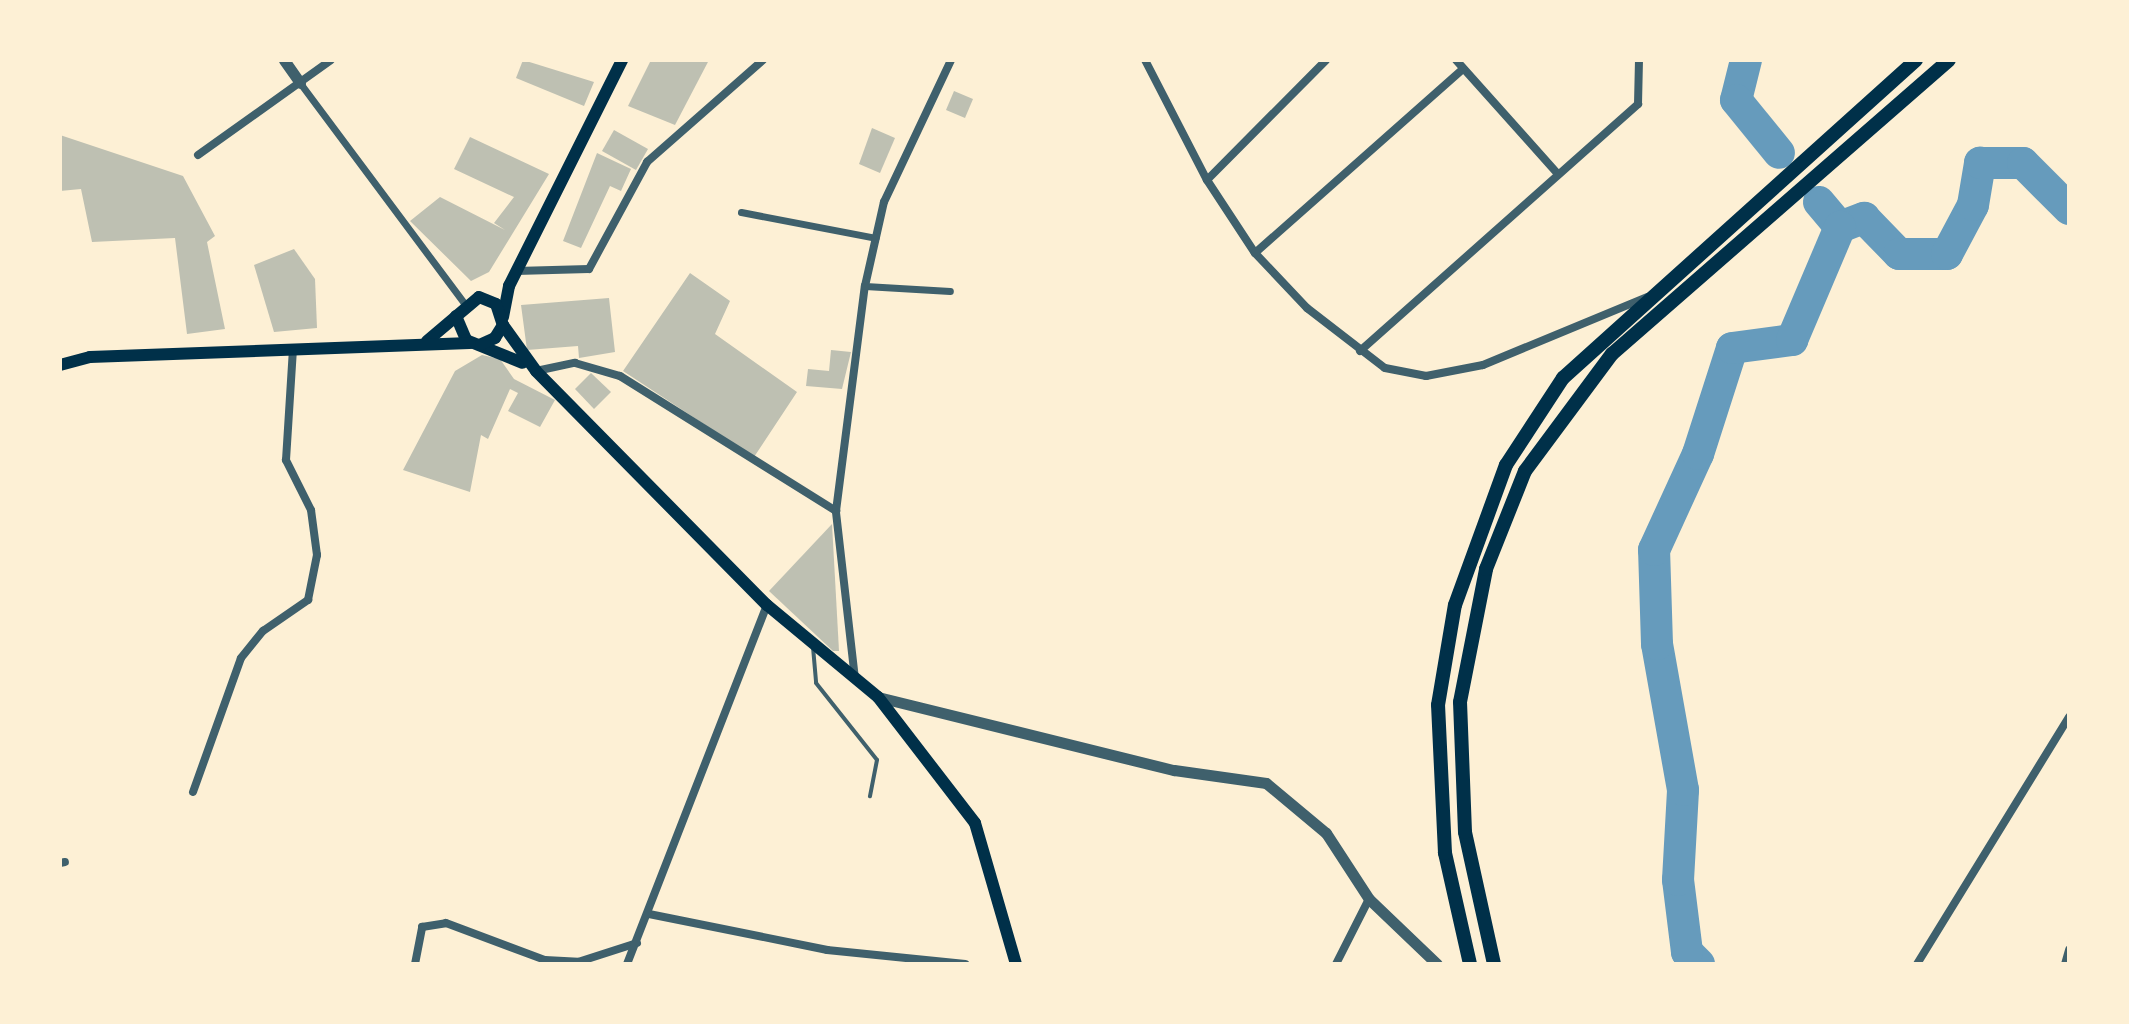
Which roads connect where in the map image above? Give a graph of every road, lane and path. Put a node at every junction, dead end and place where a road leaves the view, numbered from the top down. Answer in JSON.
{"nodes":[{"id":1,"x":284,"y":60,"type":"edge"},
{"id":2,"x":331,"y":60,"type":"edge"},
{"id":3,"x":622,"y":60,"type":"edge"},
{"id":4,"x":763,"y":60,"type":"edge"},
{"id":5,"x":951,"y":60,"type":"edge"},
{"id":6,"x":1145,"y":60,"type":"edge"},
{"id":7,"x":1326,"y":60,"type":"edge"},
{"id":8,"x":1456,"y":60,"type":"edge"},
{"id":9,"x":1639,"y":60,"type":"edge"},
{"id":10,"x":1916,"y":60,"type":"edge"},
{"id":11,"x":1949,"y":60,"type":"edge"},
{"id":12,"x":1463,"y":69,"type":"junction"},
{"id":13,"x":300,"y":83,"type":"junction"},
{"id":14,"x":198,"y":155,"type":"dead end"},
{"id":15,"x":1556,"y":172,"type":"junction"},
{"id":16,"x":1207,"y":180,"type":"junction"},
{"id":17,"x":741,"y":212,"type":"dead end"},
{"id":18,"x":876,"y":238,"type":"junction"},
{"id":19,"x":1255,"y":253,"type":"junction"},
{"id":20,"x":516,"y":271,"type":"junction"},
{"id":21,"x":865,"y":286,"type":"junction"},
{"id":22,"x":950,"y":291,"type":"dead end"},
{"id":23,"x":484,"y":297,"type":"junction"},
{"id":24,"x":1648,"y":297,"type":"junction"},
{"id":25,"x":464,"y":303,"type":"junction"},
{"id":26,"x":456,"y":316,"type":"junction"},
{"id":27,"x":503,"y":321,"type":"junction"},
{"id":28,"x":474,"y":344,"type":"junction"},
{"id":29,"x":412,"y":346,"type":"junction"},
{"id":30,"x":293,"y":350,"type":"junction"},
{"id":31,"x":1360,"y":351,"type":"junction"},
{"id":32,"x":60,"y":365,"type":"edge"},
{"id":33,"x":536,"y":371,"type":"junction"},
{"id":34,"x":836,"y":511,"type":"junction"},
{"id":35,"x":767,"y":605,"type":"junction"},
{"id":36,"x":813,"y":644,"type":"junction"},
{"id":37,"x":855,"y":679,"type":"junction"},
{"id":38,"x":878,"y":697,"type":"junction"},
{"id":39,"x":2069,"y":717,"type":"edge"},
{"id":40,"x":193,"y":792,"type":"dead end"},
{"id":41,"x":870,"y":796,"type":"dead end"},
{"id":42,"x":1369,"y":899,"type":"junction"},
{"id":43,"x":649,"y":914,"type":"junction"},
{"id":44,"x":638,"y":943,"type":"junction"},
{"id":45,"x":2069,"y":950,"type":"edge"},
{"id":46,"x":415,"y":964,"type":"edge"},
{"id":47,"x":627,"y":964,"type":"edge"},
{"id":48,"x":965,"y":964,"type":"edge"},
{"id":49,"x":1016,"y":964,"type":"edge"},
{"id":50,"x":1336,"y":964,"type":"edge"},
{"id":51,"x":1437,"y":964,"type":"edge"},
{"id":52,"x":1470,"y":964,"type":"edge"},
{"id":53,"x":1494,"y":964,"type":"edge"},
{"id":54,"x":1917,"y":964,"type":"edge"},
{"id":55,"x":2065,"y":964,"type":"edge"}],
"edges":[{"from":1,"to":13,"type":"street"},
{"from":2,"to":13,"type":"street"},
{"from":3,"to":20,"type":"main road"},
{"from":4,"to":20,"type":"street"},
{"from":5,"to":18,"type":"street"},
{"from":6,"to":16,"type":"street"},
{"from":7,"to":16,"type":"street"},
{"from":8,"to":12,"type":"street"},
{"from":9,"to":15,"type":"street"},
{"from":10,"to":24,"type":"main road"},
{"from":11,"to":53,"type":"main road"},
{"from":12,"to":15,"type":"street"},
{"from":12,"to":19,"type":"street"},
{"from":13,"to":14,"type":"street"},
{"from":13,"to":25,"type":"street"},
{"from":15,"to":31,"type":"street"},
{"from":16,"to":19,"type":"street"},
{"from":17,"to":18,"type":"street"},
{"from":18,"to":21,"type":"street"},
{"from":19,"to":31,"type":"street"},
{"from":20,"to":23,"type":"main road"},
{"from":20,"to":27,"type":"main road"},
{"from":21,"to":22,"type":"street"},
{"from":21,"to":34,"type":"street"},
{"from":23,"to":25,"type":"main road"},
{"from":23,"to":27,"type":"main road"},
{"from":24,"to":31,"type":"street"},
{"from":24,"to":52,"type":"main road"},
{"from":25,"to":26,"type":"main road"},
{"from":26,"to":28,"type":"main road"},
{"from":26,"to":29,"type":"main road"},
{"from":27,"to":28,"type":"main road"},
{"from":27,"to":33,"type":"main road"},
{"from":28,"to":29,"type":"main road"},
{"from":28,"to":33,"type":"main road"},
{"from":29,"to":30,"type":"main road"},
{"from":30,"to":32,"type":"main road"},
{"from":30,"to":40,"type":"street"},
{"from":33,"to":34,"type":"street"},
{"from":33,"to":35,"type":"main road"},
{"from":34,"to":37,"type":"street"},
{"from":35,"to":36,"type":"main road"},
{"from":35,"to":43,"type":"street"},
{"from":36,"to":37,"type":"main road"},
{"from":36,"to":41,"type":"lane"},
{"from":37,"to":38,"type":"main road"},
{"from":38,"to":42,"type":"street"},
{"from":38,"to":49,"type":"main road"},
{"from":39,"to":54,"type":"street"},
{"from":42,"to":50,"type":"street"},
{"from":42,"to":51,"type":"street"},
{"from":43,"to":44,"type":"street"},
{"from":43,"to":48,"type":"street"},
{"from":44,"to":46,"type":"street"},
{"from":44,"to":47,"type":"street"},
{"from":45,"to":55,"type":"street"}]}
